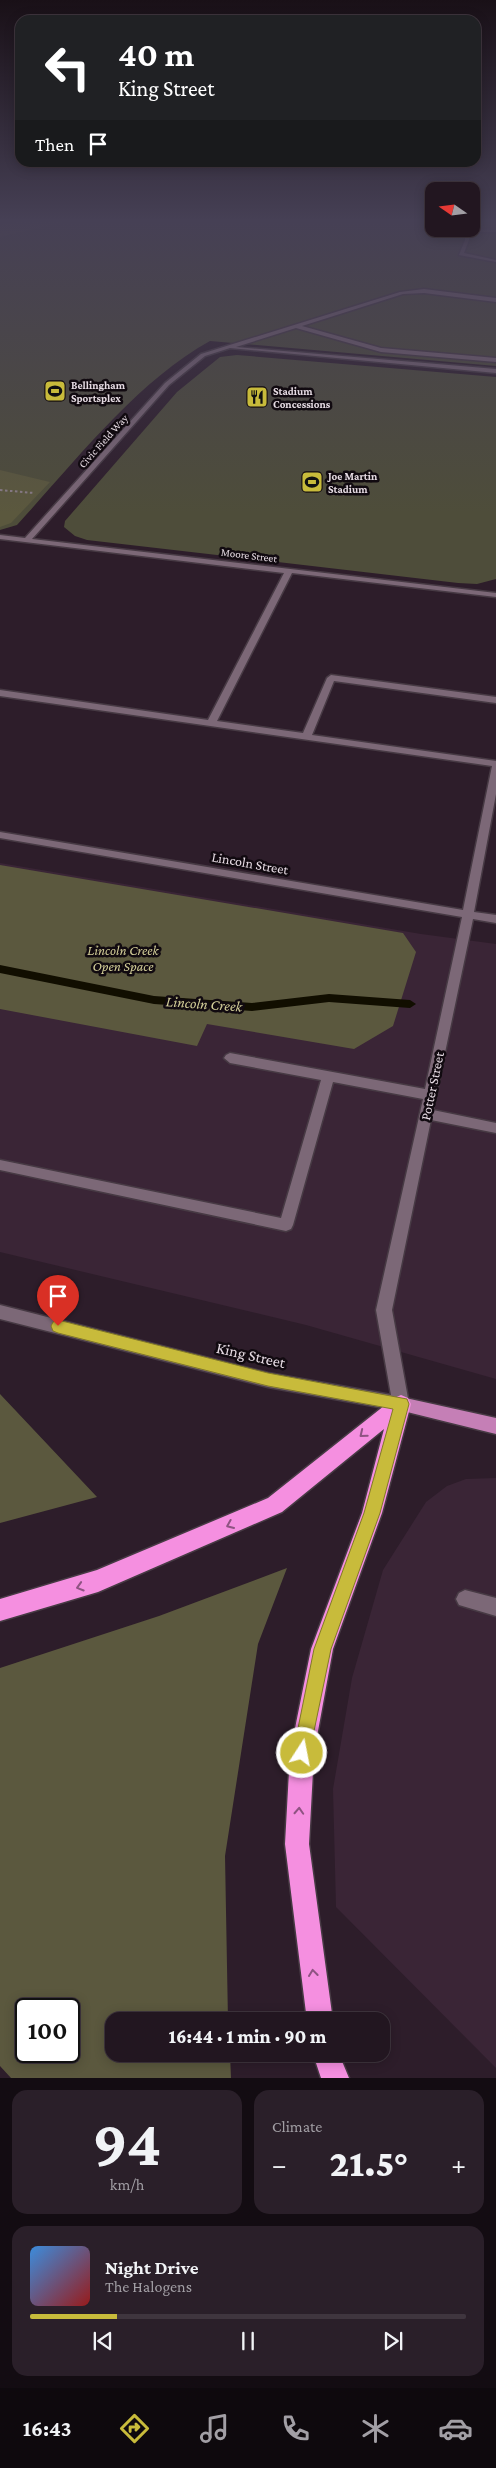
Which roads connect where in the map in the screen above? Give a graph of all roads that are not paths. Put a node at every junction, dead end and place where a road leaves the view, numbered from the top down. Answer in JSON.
{"nodes":[{"id":1,"x":319,"y":319,"type":"edge"},
{"id":2,"x":296,"y":326,"type":"junction"},
{"id":3,"x":226,"y":347,"type":"junction"},
{"id":4,"x":496,"y":360,"type":"edge"},
{"id":5,"x":496,"y":371,"type":"edge"},
{"id":6,"x":0,"y":537,"type":"edge"},
{"id":7,"x":27,"y":540,"type":"junction"},
{"id":8,"x":289,"y":571,"type":"junction"},
{"id":9,"x":496,"y":595,"type":"edge"},
{"id":10,"x":0,"y":693,"type":"edge"},
{"id":11,"x":496,"y":700,"type":"edge"},
{"id":12,"x":211,"y":723,"type":"junction"},
{"id":13,"x":306,"y":737,"type":"junction"},
{"id":14,"x":496,"y":766,"type":"edge"},
{"id":15,"x":0,"y":835,"type":"edge"},
{"id":16,"x":468,"y":915,"type":"junction"},
{"id":17,"x":496,"y":919,"type":"edge"},
{"id":18,"x":230,"y":1058,"type":"dead end"},
{"id":19,"x":328,"y":1076,"type":"junction"},
{"id":20,"x":430,"y":1096,"type":"junction"},
{"id":21,"x":426,"y":1114,"type":"junction"},
{"id":22,"x":496,"y":1128,"type":"edge"},
{"id":23,"x":0,"y":1165,"type":"edge"},
{"id":24,"x":0,"y":1312,"type":"edge"},
{"id":25,"x":401,"y":1404,"type":"junction"},
{"id":26,"x":496,"y":1426,"type":"edge"},
{"id":27,"x":465,"y":1599,"type":"dead end"},
{"id":28,"x":496,"y":1607,"type":"edge"},
{"id":29,"x":0,"y":1610,"type":"edge"},
{"id":30,"x":319,"y":2012,"type":"edge"},
{"id":31,"x":329,"y":2062,"type":"edge"},
{"id":32,"x":335,"y":2078,"type":"edge"}],
"edges":[{"from":1,"to":2,"type":"street","name":"Civic Field Way"},
{"from":2,"to":3,"type":"street","name":"Civic Field Way"},
{"from":2,"to":4,"type":"street"},
{"from":3,"to":5,"type":"street"},
{"from":3,"to":7,"type":"street","name":"Civic Field Way"},
{"from":6,"to":7,"type":"street","name":"Moore Street"},
{"from":7,"to":8,"type":"street","name":"Moore Street"},
{"from":8,"to":9,"type":"street","name":"Moore Street"},
{"from":8,"to":12,"type":"street"},
{"from":10,"to":12,"type":"street"},
{"from":11,"to":13,"type":"street"},
{"from":12,"to":13,"type":"street"},
{"from":13,"to":14,"type":"street"},
{"from":14,"to":16,"type":"street","name":"Potter Street"},
{"from":15,"to":16,"type":"street","name":"Lincoln Street"},
{"from":16,"to":17,"type":"street","name":"Lincoln Street"},
{"from":16,"to":20,"type":"street","name":"Potter Street"},
{"from":18,"to":19,"type":"street"},
{"from":19,"to":20,"type":"street"},
{"from":19,"to":23,"type":"street"},
{"from":20,"to":21,"type":"street","name":"Potter Street"},
{"from":21,"to":22,"type":"street"},
{"from":21,"to":25,"type":"street","name":"Potter Street"},
{"from":24,"to":25,"type":"street","name":"King Street"},
{"from":25,"to":26,"type":"main road","name":"King Street"},
{"from":25,"to":29,"type":"highway","one_way":true},
{"from":30,"to":25,"type":"highway","one_way":true},
{"from":27,"to":28,"type":"street"},
{"from":31,"to":32,"type":"highway"}]}
